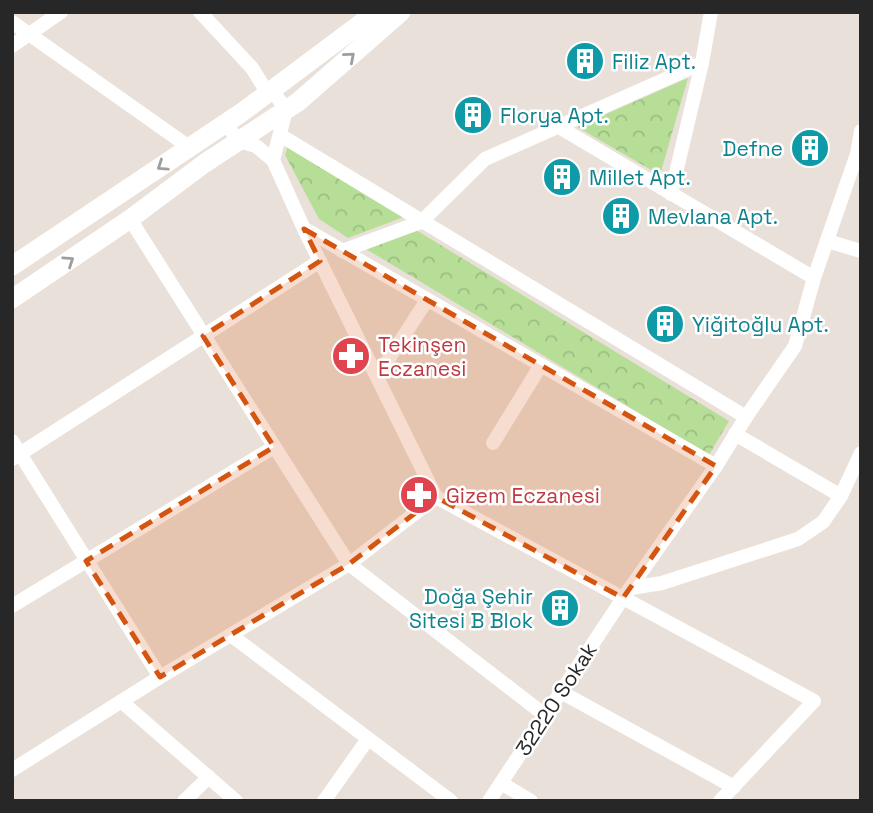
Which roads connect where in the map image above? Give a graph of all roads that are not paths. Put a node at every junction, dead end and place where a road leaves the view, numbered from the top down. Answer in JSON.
{"nodes":[{"id":1,"x":61,"y":12,"type":"edge"},
{"id":2,"x":200,"y":12,"type":"edge"},
{"id":3,"x":376,"y":12,"type":"edge"},
{"id":4,"x":401,"y":12,"type":"edge"},
{"id":5,"x":711,"y":12,"type":"edge"},
{"id":6,"x":12,"y":22,"type":"edge"},
{"id":7,"x":30,"y":33,"type":"junction"},
{"id":8,"x":12,"y":46,"type":"edge"},
{"id":9,"x":702,"y":63,"type":"junction"},
{"id":10,"x":271,"y":92,"type":"junction"},
{"id":11,"x":286,"y":110,"type":"junction"},
{"id":12,"x":225,"y":123,"type":"junction"},
{"id":13,"x":559,"y":127,"type":"junction"},
{"id":14,"x":861,"y":131,"type":"edge"},
{"id":15,"x":280,"y":135,"type":"junction"},
{"id":16,"x":239,"y":141,"type":"junction"},
{"id":17,"x":189,"y":147,"type":"junction"},
{"id":18,"x":274,"y":160,"type":"junction"},
{"id":19,"x":671,"y":194,"type":"junction"},
{"id":20,"x":130,"y":219,"type":"junction"},
{"id":21,"x":421,"y":222,"type":"junction"},
{"id":22,"x":304,"y":229,"type":"junction"},
{"id":23,"x":827,"y":241,"type":"junction"},
{"id":24,"x":342,"y":251,"type":"junction"},
{"id":25,"x":861,"y":251,"type":"edge"},
{"id":26,"x":320,"y":261,"type":"junction"},
{"id":27,"x":12,"y":266,"type":"edge"},
{"id":28,"x":814,"y":278,"type":"junction"},
{"id":29,"x":12,"y":299,"type":"edge"},
{"id":30,"x":427,"y":300,"type":"junction"},
{"id":31,"x":203,"y":336,"type":"junction"},
{"id":32,"x":541,"y":365,"type":"junction"},
{"id":33,"x":377,"y":377,"type":"junction"},
{"id":34,"x":746,"y":417,"type":"junction"},
{"id":35,"x":736,"y":434,"type":"junction"},
{"id":36,"x":12,"y":441,"type":"edge"},
{"id":37,"x":493,"y":443,"type":"dead end"},
{"id":38,"x":274,"y":447,"type":"junction"},
{"id":39,"x":861,"y":453,"type":"edge"},
{"id":40,"x":16,"y":456,"type":"edge"},
{"id":41,"x":716,"y":466,"type":"junction"},
{"id":42,"x":841,"y":496,"type":"junction"},
{"id":43,"x":436,"y":497,"type":"junction"},
{"id":44,"x":86,"y":561,"type":"junction"},
{"id":45,"x":349,"y":564,"type":"junction"},
{"id":46,"x":627,"y":593,"type":"junction"},
{"id":47,"x":12,"y":606,"type":"edge"},
{"id":48,"x":232,"y":636,"type":"junction"},
{"id":49,"x":160,"y":677,"type":"junction"},
{"id":50,"x":561,"y":692,"type":"junction"},
{"id":51,"x":122,"y":702,"type":"junction"},
{"id":52,"x":546,"y":716,"type":"junction"},
{"id":53,"x":368,"y":739,"type":"junction"},
{"id":54,"x":12,"y":770,"type":"edge"},
{"id":55,"x":209,"y":777,"type":"junction"},
{"id":56,"x":501,"y":783,"type":"junction"},
{"id":57,"x":734,"y":787,"type":"junction"},
{"id":58,"x":184,"y":801,"type":"edge"},
{"id":59,"x":236,"y":801,"type":"edge"},
{"id":60,"x":324,"y":801,"type":"edge"},
{"id":61,"x":451,"y":801,"type":"edge"},
{"id":62,"x":489,"y":801,"type":"edge"},
{"id":63,"x":531,"y":801,"type":"edge"},
{"id":64,"x":720,"y":801,"type":"edge"}],
"edges":[{"from":1,"to":7,"type":"street"},
{"from":2,"to":10,"type":"street"},
{"from":3,"to":10,"type":"main road"},
{"from":11,"to":4,"type":"main road","one_way":true},
{"from":5,"to":9,"type":"street"},
{"from":6,"to":7,"type":"street"},
{"from":7,"to":8,"type":"street"},
{"from":7,"to":17,"type":"street"},
{"from":9,"to":13,"type":"street"},
{"from":9,"to":19,"type":"street"},
{"from":10,"to":11,"type":"street"},
{"from":10,"to":12,"type":"main road"},
{"from":11,"to":15,"type":"street"},
{"from":11,"to":16,"type":"main road"},
{"from":12,"to":16,"type":"street"},
{"from":12,"to":17,"type":"main road"},
{"from":13,"to":19,"type":"street"},
{"from":13,"to":21,"type":"street"},
{"from":14,"to":23,"type":"street","name":"32220 Sokak"},
{"from":15,"to":18,"type":"street"},
{"from":15,"to":21,"type":"street"},
{"from":16,"to":18,"type":"street"},
{"from":16,"to":20,"type":"main road"},
{"from":17,"to":27,"type":"main road","one_way":true},
{"from":18,"to":22,"type":"street"},
{"from":19,"to":28,"type":"street"},
{"from":29,"to":20,"type":"main road","one_way":true},
{"from":20,"to":31,"type":"street"},
{"from":21,"to":24,"type":"street"},
{"from":21,"to":34,"type":"street"},
{"from":22,"to":24,"type":"street"},
{"from":22,"to":26,"type":"street"},
{"from":23,"to":25,"type":"street"},
{"from":23,"to":28,"type":"street","name":"32220 Sokak"},
{"from":24,"to":30,"type":"street"},
{"from":26,"to":31,"type":"street"},
{"from":26,"to":33,"type":"street"},
{"from":28,"to":34,"type":"street","name":"32220 Sokak"},
{"from":30,"to":32,"type":"street"},
{"from":30,"to":33,"type":"street"},
{"from":31,"to":38,"type":"street"},
{"from":31,"to":40,"type":"street"},
{"from":32,"to":37,"type":"street"},
{"from":32,"to":41,"type":"street"},
{"from":33,"to":43,"type":"street"},
{"from":34,"to":35,"type":"street","name":"32220 Sokak"},
{"from":35,"to":41,"type":"street","name":"32220 Sokak"},
{"from":35,"to":42,"type":"street"},
{"from":36,"to":40,"type":"street"},
{"from":38,"to":44,"type":"street"},
{"from":38,"to":45,"type":"street"},
{"from":39,"to":42,"type":"street"},
{"from":40,"to":44,"type":"street"},
{"from":41,"to":46,"type":"street","name":"32220 Sokak"},
{"from":42,"to":46,"type":"street"},
{"from":43,"to":45,"type":"street"},
{"from":43,"to":46,"type":"street"},
{"from":44,"to":47,"type":"street"},
{"from":44,"to":49,"type":"street"},
{"from":45,"to":48,"type":"street"},
{"from":45,"to":52,"type":"street"},
{"from":46,"to":50,"type":"street","name":"32220 Sokak"},
{"from":46,"to":57,"type":"street"},
{"from":48,"to":49,"type":"street"},
{"from":48,"to":53,"type":"street"},
{"from":49,"to":51,"type":"street"},
{"from":50,"to":52,"type":"street","name":"32220 Sokak"},
{"from":50,"to":57,"type":"street"},
{"from":51,"to":54,"type":"street"},
{"from":51,"to":55,"type":"street"},
{"from":52,"to":56,"type":"street","name":"32220 Sokak"},
{"from":53,"to":60,"type":"street"},
{"from":53,"to":61,"type":"street"},
{"from":55,"to":58,"type":"street"},
{"from":55,"to":59,"type":"street"},
{"from":56,"to":62,"type":"street","name":"32220 Sokak"},
{"from":56,"to":63,"type":"street"},
{"from":57,"to":64,"type":"street"}]}
